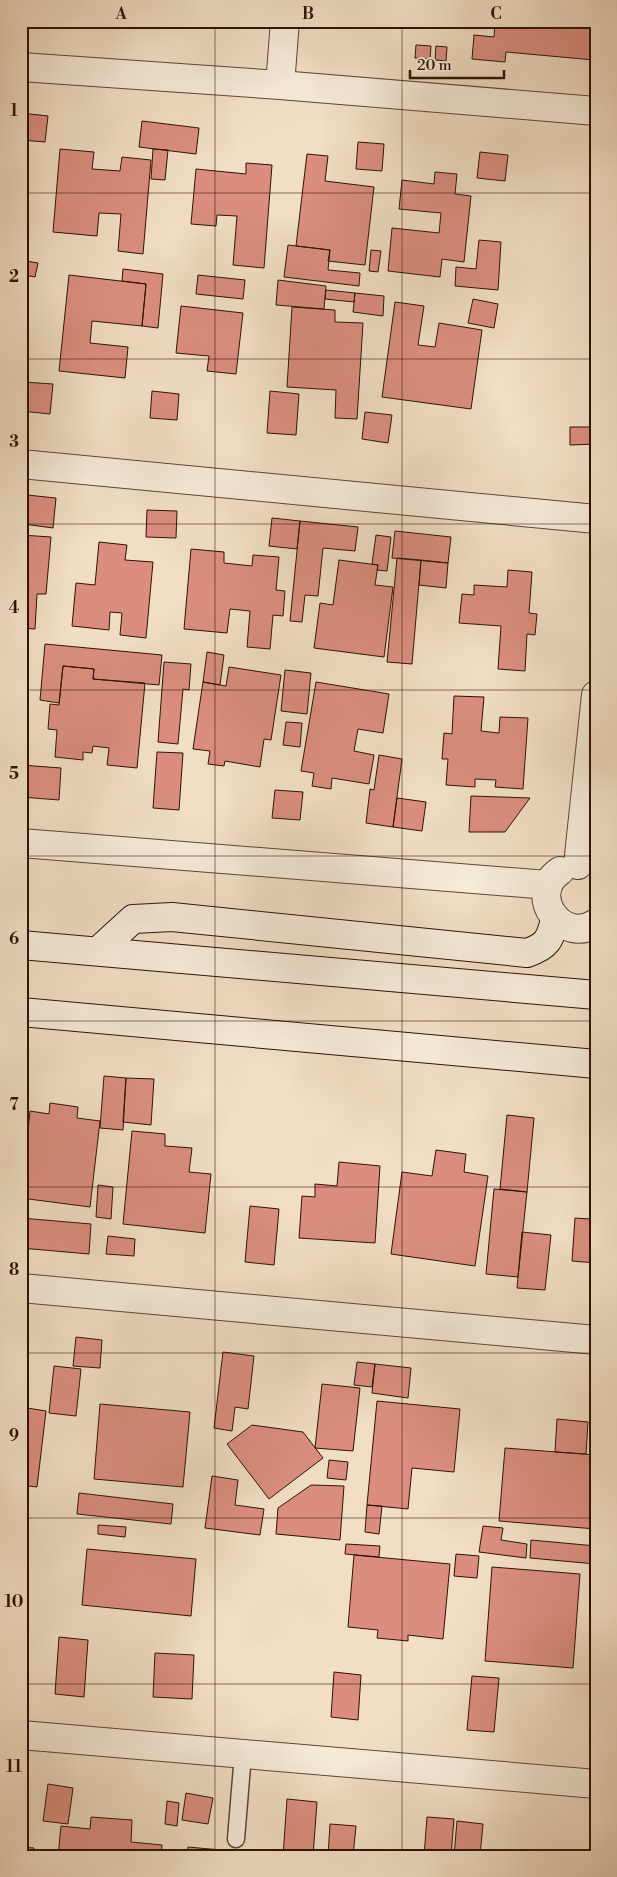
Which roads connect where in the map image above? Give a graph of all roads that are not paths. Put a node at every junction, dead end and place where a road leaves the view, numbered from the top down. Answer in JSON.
{"nodes":[{"id":1,"x":285,"y":21,"type":"edge"},
{"id":2,"x":21,"y":67,"type":"edge"},
{"id":3,"x":280,"y":85,"type":"junction"},
{"id":4,"x":596,"y":111,"type":"edge"},
{"id":5,"x":21,"y":464,"type":"edge"},
{"id":6,"x":596,"y":520,"type":"edge"},
{"id":7,"x":596,"y":695,"type":"edge"},
{"id":8,"x":21,"y":843,"type":"edge"},
{"id":9,"x":587,"y":868,"type":"edge"},
{"id":10,"x":548,"y":885,"type":"junction"},
{"id":11,"x":555,"y":920,"type":"junction"},
{"id":12,"x":596,"y":923,"type":"edge"},
{"id":13,"x":21,"y":945,"type":"edge"},
{"id":14,"x":98,"y":952,"type":"junction"},
{"id":15,"x":596,"y":995,"type":"edge"},
{"id":16,"x":21,"y":1012,"type":"edge"},
{"id":17,"x":596,"y":1064,"type":"edge"},
{"id":18,"x":21,"y":1288,"type":"edge"},
{"id":19,"x":596,"y":1340,"type":"edge"},
{"id":20,"x":21,"y":1735,"type":"edge"},
{"id":21,"x":243,"y":1754,"type":"junction"},
{"id":22,"x":596,"y":1784,"type":"edge"},
{"id":23,"x":236,"y":1839,"type":"dead end"}],
"edges":[{"from":1,"to":3,"type":"street"},
{"from":2,"to":3,"type":"street"},
{"from":3,"to":4,"type":"street"},
{"from":5,"to":6,"type":"street"},
{"from":7,"to":9,"type":"street"},
{"from":8,"to":10,"type":"street"},
{"from":9,"to":10,"type":"street"},
{"from":10,"to":11,"type":"street"},
{"from":11,"to":12,"type":"street"},
{"from":11,"to":14,"type":"street"},
{"from":13,"to":14,"type":"street"},
{"from":14,"to":15,"type":"street"},
{"from":16,"to":17,"type":"street"},
{"from":18,"to":19,"type":"street"},
{"from":20,"to":21,"type":"street"},
{"from":21,"to":22,"type":"street"},
{"from":21,"to":23,"type":"lane"}]}
